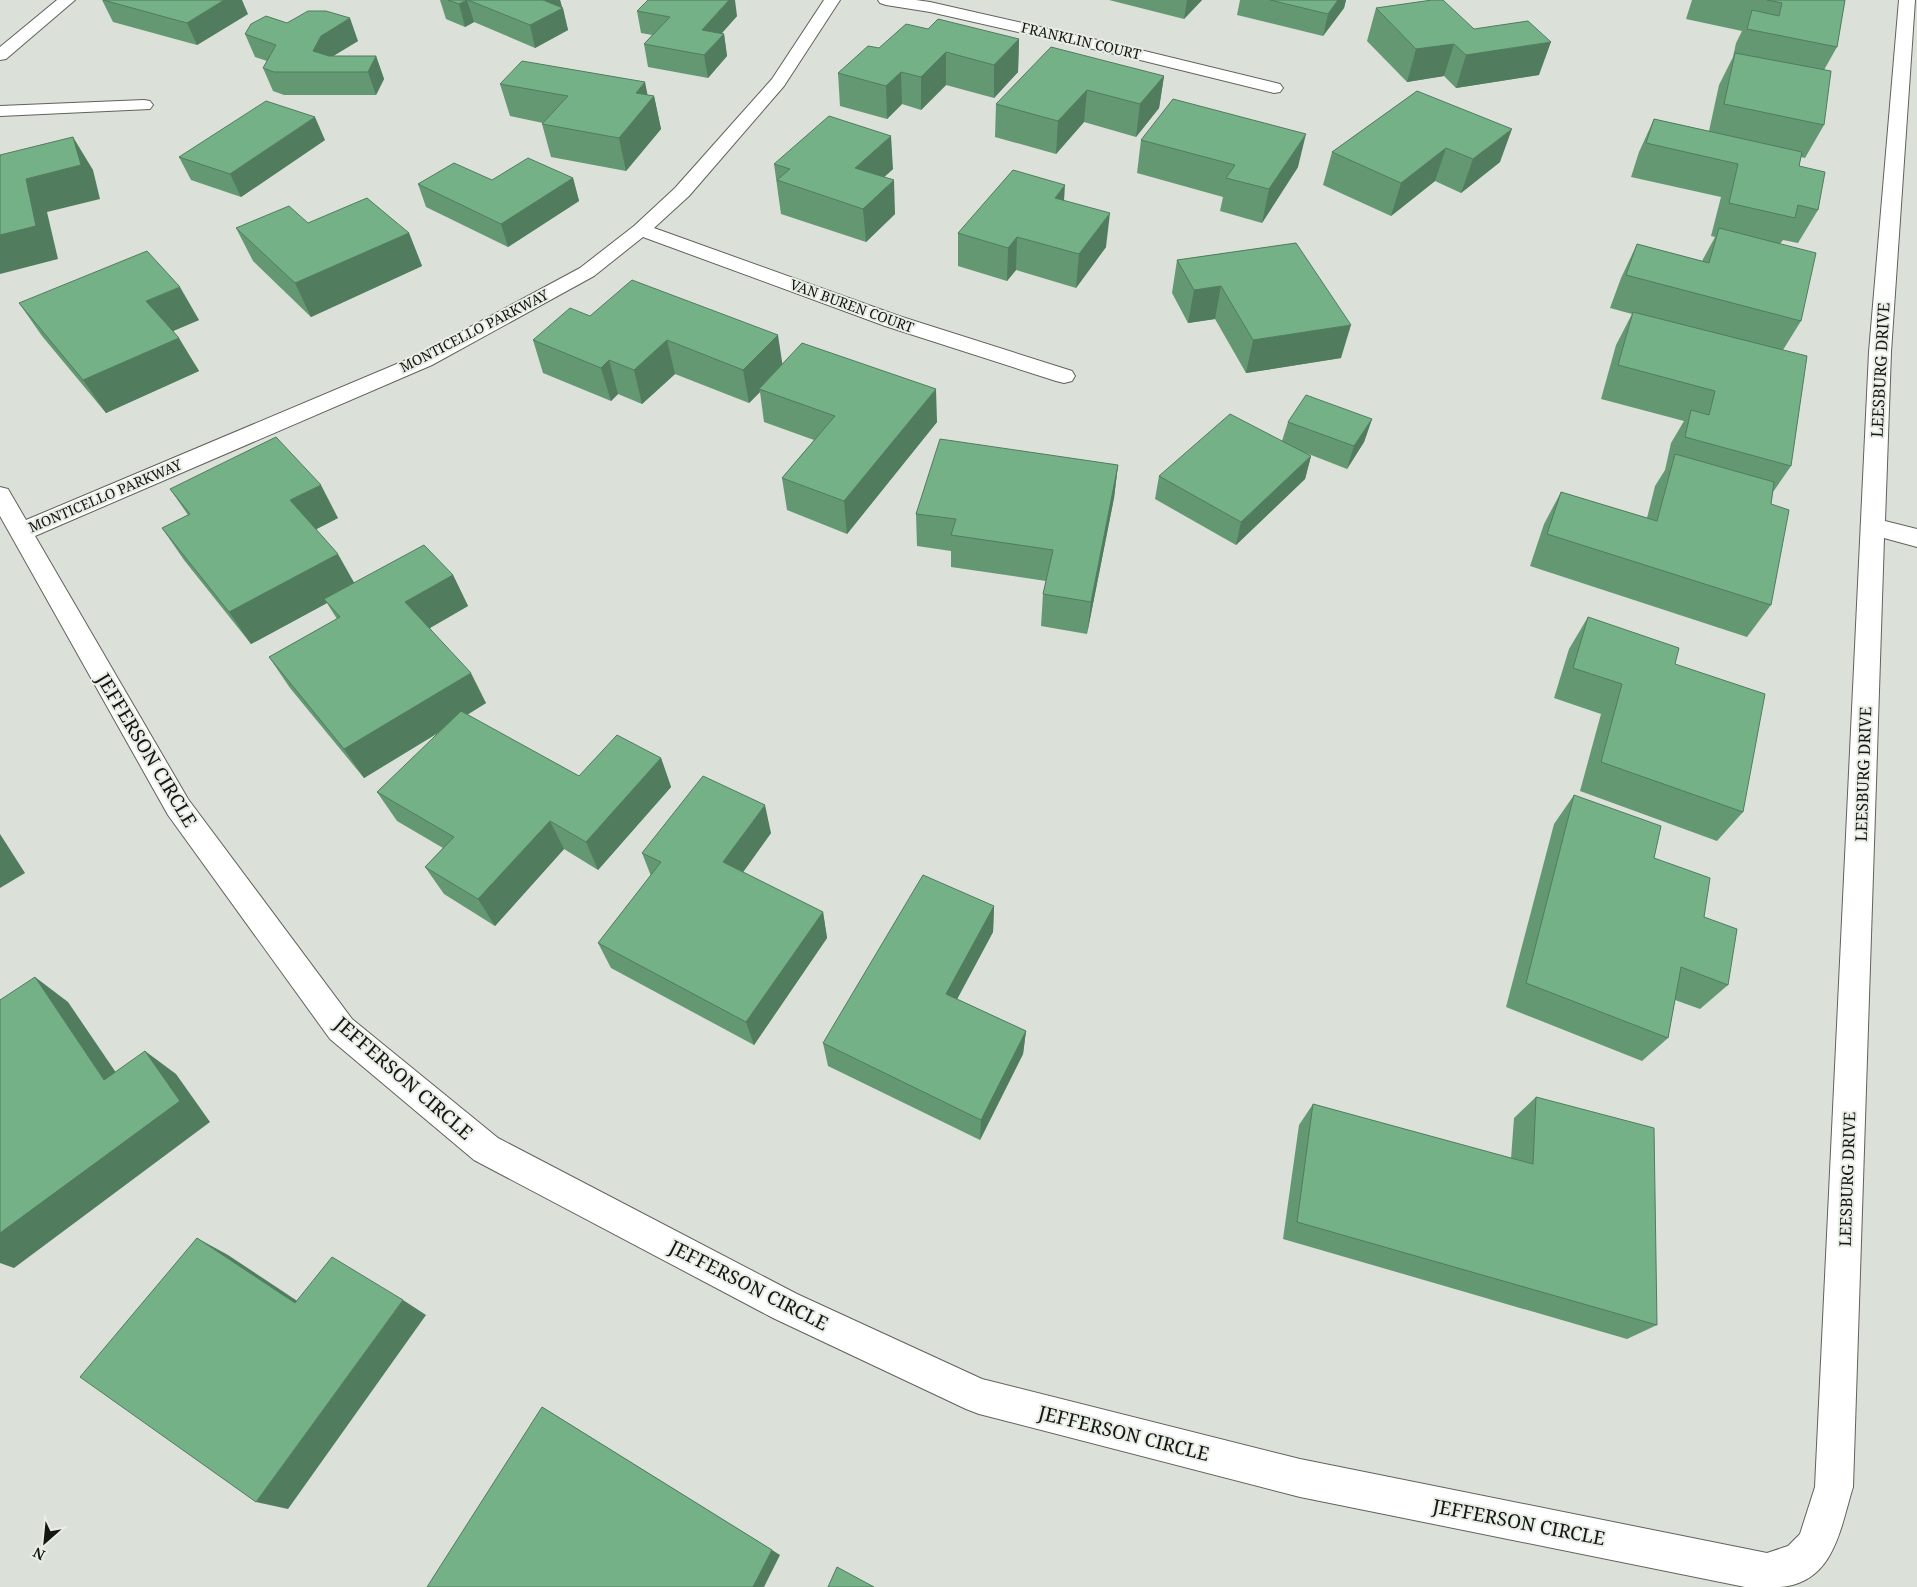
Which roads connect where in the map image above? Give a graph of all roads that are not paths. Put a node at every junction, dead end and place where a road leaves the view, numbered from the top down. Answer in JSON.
{"nodes":[{"id":1,"x":67,"y":0,"type":"edge"},
{"id":2,"x":832,"y":0,"type":"edge"},
{"id":3,"x":886,"y":0,"type":"edge"},
{"id":4,"x":1907,"y":0,"type":"edge"},
{"id":5,"x":0,"y":56,"type":"edge"},
{"id":6,"x":1274,"y":88,"type":"dead end"},
{"id":7,"x":144,"y":105,"type":"dead end"},
{"id":8,"x":0,"y":111,"type":"edge"},
{"id":9,"x":641,"y":230,"type":"junction"},
{"id":10,"x":1064,"y":376,"type":"dead end"},
{"id":11,"x":0,"y":495,"type":"edge"},
{"id":12,"x":1873,"y":526,"type":"junction"},
{"id":13,"x":21,"y":532,"type":"junction"},
{"id":14,"x":1917,"y":538,"type":"edge"},
{"id":15,"x":1815,"y":1546,"type":"joint"}],
"edges":[{"from":1,"to":5,"type":"street"},
{"from":2,"to":9,"type":"street","name":"MONTICELLO PARKWAY"},
{"from":3,"to":6,"type":"street","name":"FRANKLIN COURT"},
{"from":4,"to":12,"type":"street","name":"LEESBURG DRIVE"},
{"from":7,"to":8,"type":"street"},
{"from":9,"to":10,"type":"street","name":"VAN BUREN COURT"},
{"from":9,"to":13,"type":"street","name":"MONTICELLO PARKWAY"},
{"from":11,"to":13,"type":"street","name":"JEFFERSON CIRCLE"},
{"from":12,"to":14,"type":"street"},
{"from":12,"to":15,"type":"street","name":"LEESBURG DRIVE"},
{"from":13,"to":15,"type":"street","name":"JEFFERSON CIRCLE"}]}
